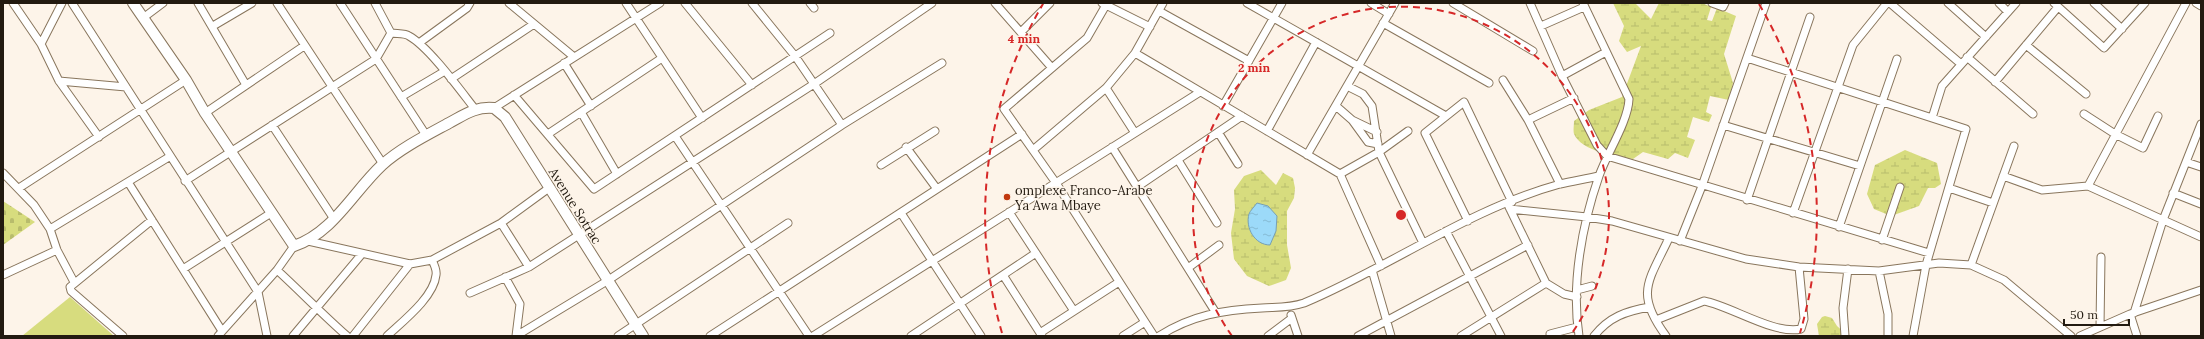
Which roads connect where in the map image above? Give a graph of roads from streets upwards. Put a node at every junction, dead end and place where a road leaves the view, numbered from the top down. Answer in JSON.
{"nodes":[{"id":1,"x":13,"y":3,"type":"edge"},
{"id":2,"x":62,"y":3,"type":"edge"},
{"id":3,"x":72,"y":3,"type":"edge"},
{"id":4,"x":133,"y":3,"type":"edge"},
{"id":5,"x":164,"y":3,"type":"edge"},
{"id":6,"x":198,"y":3,"type":"edge"},
{"id":7,"x":252,"y":3,"type":"edge"},
{"id":8,"x":276,"y":3,"type":"edge"},
{"id":9,"x":340,"y":3,"type":"edge"},
{"id":10,"x":375,"y":3,"type":"edge"},
{"id":11,"x":470,"y":3,"type":"edge"},
{"id":12,"x":509,"y":3,"type":"edge"},
{"id":13,"x":626,"y":3,"type":"edge"},
{"id":14,"x":660,"y":3,"type":"edge"},
{"id":15,"x":684,"y":3,"type":"edge"},
{"id":16,"x":752,"y":3,"type":"edge"},
{"id":17,"x":932,"y":3,"type":"edge"},
{"id":18,"x":995,"y":3,"type":"edge"},
{"id":19,"x":1050,"y":3,"type":"edge"},
{"id":20,"x":1163,"y":3,"type":"edge"},
{"id":21,"x":1247,"y":3,"type":"edge"},
{"id":22,"x":1282,"y":3,"type":"edge"},
{"id":23,"x":1370,"y":3,"type":"edge"},
{"id":24,"x":1395,"y":3,"type":"edge"},
{"id":25,"x":1453,"y":3,"type":"edge"},
{"id":26,"x":1530,"y":3,"type":"edge"},
{"id":27,"x":1712,"y":3,"type":"edge"},
{"id":28,"x":1725,"y":3,"type":"edge"},
{"id":29,"x":1766,"y":3,"type":"edge"},
{"id":30,"x":1887,"y":3,"type":"edge"},
{"id":31,"x":1890,"y":3,"type":"edge"},
{"id":32,"x":1948,"y":3,"type":"edge"},
{"id":33,"x":1999,"y":3,"type":"edge"},
{"id":34,"x":2016,"y":3,"type":"edge"},
{"id":35,"x":2094,"y":3,"type":"edge"},
{"id":36,"x":2146,"y":3,"type":"edge"},
{"id":37,"x":2186,"y":3,"type":"edge"},
{"id":38,"x":2196,"y":3,"type":"edge"},
{"id":39,"x":1103,"y":4,"type":"edge"},
{"id":40,"x":1584,"y":5,"type":"edge"},
{"id":41,"x":2056,"y":5,"type":"edge"},
{"id":42,"x":2201,"y":6,"type":"edge"},
{"id":43,"x":1159,"y":11,"type":"junction"},
{"id":44,"x":2008,"y":12,"type":"junction"},
{"id":45,"x":1389,"y":14,"type":"junction"},
{"id":46,"x":1810,"y":16,"type":"dead end"},
{"id":47,"x":143,"y":18,"type":"junction"},
{"id":48,"x":636,"y":18,"type":"junction"},
{"id":49,"x":1273,"y":18,"type":"junction"},
{"id":50,"x":1383,"y":23,"type":"junction"},
{"id":51,"x":534,"y":24,"type":"junction"},
{"id":52,"x":213,"y":26,"type":"junction"},
{"id":53,"x":1541,"y":26,"type":"junction"},
{"id":54,"x":1150,"y":27,"type":"junction"},
{"id":55,"x":2122,"y":29,"type":"junction"},
{"id":56,"x":1021,"y":32,"type":"junction"},
{"id":57,"x":391,"y":33,"type":"junction"},
{"id":58,"x":830,"y":33,"type":"dead end"},
{"id":59,"x":1986,"y":37,"type":"junction"},
{"id":60,"x":1316,"y":42,"type":"junction"},
{"id":61,"x":419,"y":43,"type":"junction"},
{"id":62,"x":40,"y":44,"type":"junction"},
{"id":63,"x":2026,"y":45,"type":"junction"},
{"id":64,"x":304,"y":46,"type":"junction"},
{"id":65,"x":1533,"y":51,"type":"dead end"},
{"id":66,"x":1606,"y":52,"type":"junction"},
{"id":67,"x":1135,"y":53,"type":"junction"},
{"id":68,"x":795,"y":56,"type":"junction"},
{"id":69,"x":574,"y":57,"type":"junction"},
{"id":70,"x":1967,"y":57,"type":"junction"},
{"id":71,"x":662,"y":58,"type":"junction"},
{"id":72,"x":1747,"y":58,"type":"junction"},
{"id":73,"x":376,"y":59,"type":"junction"},
{"id":74,"x":1897,"y":59,"type":"dead end"},
{"id":75,"x":1249,"y":61,"type":"junction"},
{"id":76,"x":564,"y":63,"type":"junction"},
{"id":77,"x":942,"y":63,"type":"dead end"},
{"id":78,"x":1961,"y":64,"type":"junction"},
{"id":79,"x":1359,"y":66,"type":"junction"},
{"id":80,"x":1052,"y":68,"type":"junction"},
{"id":81,"x":445,"y":71,"type":"junction"},
{"id":82,"x":1791,"y":72,"type":"junction"},
{"id":83,"x":1562,"y":76,"type":"junction"},
{"id":84,"x":451,"y":79,"type":"junction"},
{"id":85,"x":186,"y":80,"type":"junction"},
{"id":86,"x":1503,"y":80,"type":"dead end"},
{"id":87,"x":60,"y":81,"type":"junction"},
{"id":88,"x":1995,"y":82,"type":"junction"},
{"id":89,"x":1489,"y":83,"type":"dead end"},
{"id":90,"x":814,"y":84,"type":"junction"},
{"id":91,"x":246,"y":85,"type":"junction"},
{"id":92,"x":752,"y":85,"type":"junction"},
{"id":93,"x":1347,"y":86,"type":"junction"},
{"id":94,"x":126,"y":87,"type":"junction"},
{"id":95,"x":332,"y":87,"type":"junction"},
{"id":96,"x":1106,"y":88,"type":"junction"},
{"id":97,"x":1838,"y":88,"type":"junction"},
{"id":98,"x":1200,"y":92,"type":"junction"},
{"id":99,"x":2086,"y":94,"type":"dead end"},
{"id":100,"x":514,"y":95,"type":"junction"},
{"id":101,"x":401,"y":97,"type":"junction"},
{"id":102,"x":1574,"y":98,"type":"junction"},
{"id":103,"x":1882,"y":102,"type":"junction"},
{"id":104,"x":591,"y":106,"type":"junction"},
{"id":105,"x":1223,"y":106,"type":"junction"},
{"id":106,"x":1336,"y":106,"type":"junction"},
{"id":107,"x":494,"y":108,"type":"junction"},
{"id":108,"x":475,"y":109,"type":"junction"},
{"id":109,"x":141,"y":110,"type":"junction"},
{"id":110,"x":581,"y":112,"type":"junction"},
{"id":111,"x":205,"y":113,"type":"junction"},
{"id":112,"x":2033,"y":114,"type":"dead end"},
{"id":113,"x":2084,"y":114,"type":"dead end"},
{"id":114,"x":1242,"y":116,"type":"junction"},
{"id":115,"x":1446,"y":116,"type":"junction"},
{"id":116,"x":2158,"y":116,"type":"dead end"},
{"id":117,"x":702,"y":118,"type":"junction"},
{"id":118,"x":1932,"y":118,"type":"junction"},
{"id":119,"x":1352,"y":120,"type":"junction"},
{"id":120,"x":1528,"y":120,"type":"junction"},
{"id":121,"x":2201,"y":124,"type":"edge"},
{"id":122,"x":272,"y":125,"type":"junction"},
{"id":123,"x":842,"y":125,"type":"junction"},
{"id":124,"x":1723,"y":125,"type":"junction"},
{"id":125,"x":935,"y":131,"type":"dead end"},
{"id":126,"x":1266,"y":131,"type":"junction"},
{"id":127,"x":1408,"y":131,"type":"dead end"},
{"id":128,"x":1218,"y":132,"type":"junction"},
{"id":129,"x":1377,"y":132,"type":"junction"},
{"id":130,"x":1135,"y":133,"type":"junction"},
{"id":131,"x":548,"y":134,"type":"junction"},
{"id":132,"x":1022,"y":134,"type":"junction"},
{"id":133,"x":2116,"y":134,"type":"junction"},
{"id":134,"x":426,"y":135,"type":"junction"},
{"id":135,"x":675,"y":136,"type":"junction"},
{"id":136,"x":99,"y":137,"type":"junction"},
{"id":137,"x":1768,"y":139,"type":"junction"},
{"id":138,"x":2014,"y":146,"type":"dead end"},
{"id":139,"x":906,"y":147,"type":"junction"},
{"id":140,"x":1112,"y":147,"type":"junction"},
{"id":141,"x":1378,"y":148,"type":"junction"},
{"id":142,"x":1033,"y":150,"type":"junction"},
{"id":143,"x":231,"y":152,"type":"junction"},
{"id":144,"x":1815,"y":153,"type":"junction"},
{"id":145,"x":1307,"y":155,"type":"junction"},
{"id":146,"x":1607,"y":156,"type":"junction"},
{"id":147,"x":169,"y":157,"type":"junction"},
{"id":148,"x":1178,"y":160,"type":"junction"},
{"id":149,"x":692,"y":161,"type":"junction"},
{"id":150,"x":2186,"y":162,"type":"junction"},
{"id":151,"x":383,"y":164,"type":"junction"},
{"id":152,"x":1238,"y":164,"type":"dead end"},
{"id":153,"x":881,"y":165,"type":"dead end"},
{"id":154,"x":1860,"y":166,"type":"junction"},
{"id":155,"x":2201,"y":167,"type":"edge"},
{"id":156,"x":3,"y":173,"type":"edge"},
{"id":157,"x":617,"y":174,"type":"junction"},
{"id":158,"x":1340,"y":174,"type":"junction"},
{"id":159,"x":1599,"y":176,"type":"junction"},
{"id":160,"x":2003,"y":176,"type":"junction"},
{"id":161,"x":186,"y":181,"type":"junction"},
{"id":162,"x":128,"y":182,"type":"junction"},
{"id":163,"x":1056,"y":183,"type":"junction"},
{"id":164,"x":1560,"y":184,"type":"junction"},
{"id":165,"x":1702,"y":186,"type":"junction"},
{"id":166,"x":2088,"y":186,"type":"junction"},
{"id":167,"x":1137,"y":187,"type":"junction"},
{"id":168,"x":1900,"y":187,"type":"dead end"},
{"id":169,"x":19,"y":188,"type":"junction"},
{"id":170,"x":549,"y":188,"type":"junction"},
{"id":171,"x":1949,"y":188,"type":"junction"},
{"id":172,"x":937,"y":189,"type":"junction"},
{"id":173,"x":2173,"y":193,"type":"junction"},
{"id":174,"x":1747,"y":200,"type":"junction"},
{"id":175,"x":1993,"y":203,"type":"junction"},
{"id":176,"x":2201,"y":204,"type":"edge"},
{"id":177,"x":722,"y":205,"type":"junction"},
{"id":178,"x":1510,"y":205,"type":"junction"},
{"id":179,"x":1009,"y":212,"type":"junction"},
{"id":180,"x":271,"y":213,"type":"junction"},
{"id":181,"x":901,"y":213,"type":"junction"},
{"id":182,"x":1793,"y":213,"type":"junction"},
{"id":183,"x":1587,"y":217,"type":"junction"},
{"id":184,"x":334,"y":219,"type":"junction"},
{"id":185,"x":152,"y":220,"type":"junction"},
{"id":186,"x":2163,"y":220,"type":"junction"},
{"id":187,"x":1468,"y":221,"type":"junction"},
{"id":188,"x":788,"y":222,"type":"dead end"},
{"id":189,"x":501,"y":223,"type":"junction"},
{"id":190,"x":1217,"y":223,"type":"dead end"},
{"id":191,"x":1839,"y":226,"type":"junction"},
{"id":192,"x":50,"y":230,"type":"junction"},
{"id":193,"x":1446,"y":231,"type":"junction"},
{"id":194,"x":578,"y":235,"type":"junction"},
{"id":195,"x":2201,"y":237,"type":"edge"},
{"id":196,"x":1669,"y":238,"type":"junction"},
{"id":197,"x":1882,"y":240,"type":"junction"},
{"id":198,"x":308,"y":241,"type":"junction"},
{"id":199,"x":1680,"y":241,"type":"junction"},
{"id":200,"x":225,"y":242,"type":"junction"},
{"id":201,"x":1423,"y":243,"type":"junction"},
{"id":202,"x":1528,"y":245,"type":"junction"},
{"id":203,"x":294,"y":246,"type":"junction"},
{"id":204,"x":1219,"y":246,"type":"dead end"},
{"id":205,"x":750,"y":248,"type":"junction"},
{"id":206,"x":57,"y":250,"type":"junction"},
{"id":207,"x":1036,"y":253,"type":"junction"},
{"id":208,"x":1929,"y":253,"type":"junction"},
{"id":209,"x":361,"y":255,"type":"junction"},
{"id":210,"x":2101,"y":257,"type":"dead end"},
{"id":211,"x":432,"y":260,"type":"junction"},
{"id":212,"x":932,"y":261,"type":"junction"},
{"id":213,"x":410,"y":264,"type":"junction"},
{"id":214,"x":1926,"y":265,"type":"junction"},
{"id":215,"x":1972,"y":265,"type":"junction"},
{"id":216,"x":1381,"y":266,"type":"junction"},
{"id":217,"x":529,"y":267,"type":"junction"},
{"id":218,"x":1799,"y":267,"type":"junction"},
{"id":219,"x":1188,"y":268,"type":"junction"},
{"id":220,"x":183,"y":269,"type":"junction"},
{"id":221,"x":1848,"y":269,"type":"junction"},
{"id":222,"x":277,"y":270,"type":"junction"},
{"id":223,"x":1372,"y":270,"type":"junction"},
{"id":224,"x":1879,"y":271,"type":"junction"},
{"id":225,"x":1002,"y":275,"type":"junction"},
{"id":226,"x":3,"y":276,"type":"edge"},
{"id":227,"x":1469,"y":276,"type":"junction"},
{"id":228,"x":505,"y":277,"type":"junction"},
{"id":229,"x":607,"y":281,"type":"junction"},
{"id":230,"x":74,"y":282,"type":"junction"},
{"id":231,"x":1119,"y":282,"type":"junction"},
{"id":232,"x":1546,"y":283,"type":"junction"},
{"id":233,"x":1592,"y":286,"type":"dead end"},
{"id":234,"x":2201,"y":290,"type":"edge"},
{"id":235,"x":258,"y":292,"type":"junction"},
{"id":236,"x":779,"y":292,"type":"junction"},
{"id":237,"x":470,"y":293,"type":"dead end"},
{"id":238,"x":1577,"y":294,"type":"junction"},
{"id":239,"x":960,"y":304,"type":"junction"},
{"id":240,"x":1650,"y":307,"type":"junction"},
{"id":241,"x":1289,"y":308,"type":"junction"},
{"id":242,"x":315,"y":309,"type":"junction"},
{"id":243,"x":1074,"y":311,"type":"junction"},
{"id":244,"x":1216,"y":313,"type":"junction"},
{"id":245,"x":2132,"y":314,"type":"junction"},
{"id":246,"x":1491,"y":317,"type":"junction"},
{"id":247,"x":1292,"y":318,"type":"junction"},
{"id":248,"x":1656,"y":320,"type":"junction"},
{"id":249,"x":1387,"y":321,"type":"junction"},
{"id":250,"x":1145,"y":322,"type":"junction"},
{"id":251,"x":636,"y":325,"type":"junction"},
{"id":252,"x":1577,"y":327,"type":"junction"},
{"id":253,"x":2100,"y":328,"type":"junction"},
{"id":254,"x":220,"y":334,"type":"edge"},
{"id":255,"x":1041,"y":334,"type":"edge"},
{"id":256,"x":1550,"y":334,"type":"dead end"},
{"id":257,"x":914,"y":335,"type":"edge"},
{"id":258,"x":1664,"y":335,"type":"edge"},
{"id":259,"x":2085,"y":335,"type":"edge"},
{"id":260,"x":123,"y":336,"type":"edge"},
{"id":261,"x":267,"y":336,"type":"edge"},
{"id":262,"x":293,"y":336,"type":"edge"},
{"id":263,"x":347,"y":336,"type":"edge"},
{"id":264,"x":353,"y":336,"type":"edge"},
{"id":265,"x":387,"y":336,"type":"edge"},
{"id":266,"x":516,"y":336,"type":"edge"},
{"id":267,"x":618,"y":336,"type":"edge"},
{"id":268,"x":643,"y":336,"type":"edge"},
{"id":269,"x":710,"y":336,"type":"edge"},
{"id":270,"x":809,"y":336,"type":"edge"},
{"id":271,"x":812,"y":336,"type":"edge"},
{"id":272,"x":981,"y":336,"type":"edge"},
{"id":273,"x":1123,"y":336,"type":"edge"},
{"id":274,"x":1154,"y":336,"type":"edge"},
{"id":275,"x":1159,"y":336,"type":"edge"},
{"id":276,"x":1268,"y":336,"type":"edge"},
{"id":277,"x":1298,"y":336,"type":"edge"},
{"id":278,"x":1358,"y":336,"type":"edge"},
{"id":279,"x":1391,"y":336,"type":"edge"},
{"id":280,"x":1461,"y":336,"type":"edge"},
{"id":281,"x":1501,"y":336,"type":"edge"},
{"id":282,"x":1578,"y":336,"type":"edge"},
{"id":283,"x":1594,"y":336,"type":"edge"},
{"id":284,"x":1845,"y":336,"type":"edge"},
{"id":285,"x":1888,"y":336,"type":"edge"},
{"id":286,"x":1913,"y":336,"type":"edge"},
{"id":287,"x":2071,"y":336,"type":"edge"},
{"id":288,"x":2137,"y":336,"type":"edge"}],
"edges":[{"from":1,"to":62,"type":"street"},
{"from":2,"to":62,"type":"street"},
{"from":3,"to":94,"type":"street"},
{"from":4,"to":47,"type":"street"},
{"from":5,"to":47,"type":"street"},
{"from":6,"to":52,"type":"street"},
{"from":7,"to":52,"type":"street"},
{"from":8,"to":64,"type":"street"},
{"from":9,"to":73,"type":"street"},
{"from":10,"to":57,"type":"street"},
{"from":11,"to":61,"type":"street"},
{"from":12,"to":51,"type":"street"},
{"from":13,"to":48,"type":"street"},
{"from":14,"to":48,"type":"street"},
{"from":15,"to":92,"type":"street"},
{"from":16,"to":68,"type":"street"},
{"from":17,"to":90,"type":"street"},
{"from":18,"to":56,"type":"street"},
{"from":19,"to":56,"type":"street"},
{"from":20,"to":43,"type":"street"},
{"from":21,"to":49,"type":"street"},
{"from":22,"to":49,"type":"street"},
{"from":23,"to":45,"type":"street"},
{"from":24,"to":45,"type":"street"},
{"from":25,"to":65,"type":"street"},
{"from":26,"to":53,"type":"street"},
{"from":27,"to":28,"type":"street"},
{"from":29,"to":72,"type":"street"},
{"from":30,"to":97,"type":"street"},
{"from":31,"to":78,"type":"street"},
{"from":32,"to":59,"type":"street"},
{"from":33,"to":44,"type":"street"},
{"from":34,"to":44,"type":"street"},
{"from":35,"to":55,"type":"street"},
{"from":36,"to":55,"type":"street"},
{"from":37,"to":133,"type":"street"},
{"from":38,"to":42,"type":"street"},
{"from":39,"to":54,"type":"street"},
{"from":39,"to":80,"type":"street"},
{"from":40,"to":53,"type":"street"},
{"from":40,"to":66,"type":"street"},
{"from":41,"to":55,"type":"street"},
{"from":41,"to":63,"type":"street"},
{"from":43,"to":54,"type":"street"},
{"from":43,"to":75,"type":"street"},
{"from":44,"to":59,"type":"street"},
{"from":45,"to":50,"type":"street"},
{"from":46,"to":82,"type":"street"},
{"from":47,"to":85,"type":"street"},
{"from":48,"to":69,"type":"street"},
{"from":48,"to":71,"type":"street"},
{"from":49,"to":60,"type":"street"},
{"from":49,"to":75,"type":"street"},
{"from":50,"to":79,"type":"street"},
{"from":50,"to":89,"type":"street"},
{"from":51,"to":69,"type":"street"},
{"from":51,"to":84,"type":"street"},
{"from":52,"to":91,"type":"street"},
{"from":53,"to":83,"type":"street"},
{"from":54,"to":67,"type":"street"},
{"from":56,"to":80,"type":"street"},
{"from":57,"to":61,"type":"street"},
{"from":57,"to":73,"type":"street"},
{"from":58,"to":68,"type":"street"},
{"from":59,"to":70,"type":"street"},
{"from":60,"to":79,"type":"street"},
{"from":60,"to":126,"type":"street"},
{"from":61,"to":81,"type":"street"},
{"from":62,"to":87,"type":"street"},
{"from":63,"to":88,"type":"street"},
{"from":63,"to":99,"type":"street"},
{"from":64,"to":91,"type":"street"},
{"from":64,"to":95,"type":"street"},
{"from":66,"to":83,"type":"street"},
{"from":66,"to":146,"type":"street"},
{"from":67,"to":96,"type":"street"},
{"from":67,"to":98,"type":"street"},
{"from":68,"to":90,"type":"street"},
{"from":68,"to":92,"type":"street"},
{"from":69,"to":76,"type":"street"},
{"from":70,"to":78,"type":"street"},
{"from":70,"to":88,"type":"street"},
{"from":71,"to":104,"type":"street"},
{"from":71,"to":117,"type":"street"},
{"from":72,"to":82,"type":"street"},
{"from":72,"to":124,"type":"street"},
{"from":73,"to":95,"type":"street"},
{"from":73,"to":101,"type":"street"},
{"from":74,"to":103,"type":"street"},
{"from":75,"to":105,"type":"street"},
{"from":76,"to":100,"type":"street"},
{"from":76,"to":104,"type":"street"},
{"from":77,"to":123,"type":"street"},
{"from":78,"to":118,"type":"street"},
{"from":79,"to":93,"type":"street"},
{"from":79,"to":115,"type":"street"},
{"from":80,"to":132,"type":"street"},
{"from":81,"to":84,"type":"street"},
{"from":81,"to":101,"type":"street"},
{"from":82,"to":97,"type":"street"},
{"from":82,"to":137,"type":"street"},
{"from":83,"to":102,"type":"street"},
{"from":84,"to":108,"type":"street"},
{"from":85,"to":109,"type":"street"},
{"from":85,"to":111,"type":"street"},
{"from":86,"to":120,"type":"street"},
{"from":87,"to":94,"type":"street"},
{"from":87,"to":136,"type":"street"},
{"from":88,"to":112,"type":"street"},
{"from":90,"to":123,"type":"street"},
{"from":90,"to":149,"type":"street"},
{"from":91,"to":111,"type":"street"},
{"from":92,"to":117,"type":"street"},
{"from":93,"to":106,"type":"street"},
{"from":93,"to":129,"type":"street"},
{"from":94,"to":109,"type":"street"},
{"from":95,"to":122,"type":"street"},
{"from":95,"to":151,"type":"street"},
{"from":96,"to":130,"type":"street"},
{"from":96,"to":142,"type":"street"},
{"from":97,"to":103,"type":"street"},
{"from":97,"to":144,"type":"street"},
{"from":98,"to":105,"type":"street"},
{"from":98,"to":130,"type":"street"},
{"from":100,"to":107,"type":"street"},
{"from":100,"to":131,"type":"street"},
{"from":101,"to":134,"type":"street"},
{"from":102,"to":120,"type":"street"},
{"from":102,"to":146,"type":"street"},
{"from":103,"to":118,"type":"street"},
{"from":103,"to":154,"type":"street"},
{"from":104,"to":110,"type":"street"},
{"from":105,"to":114,"type":"street"},
{"from":106,"to":119,"type":"street"},
{"from":106,"to":145,"type":"street"},
{"from":107,"to":108,"type":"street"},
{"from":107,"to":170,"type":"street","name":"Avenue Sotrac"},
{"from":108,"to":134,"type":"street"},
{"from":109,"to":136,"type":"street"},
{"from":109,"to":147,"type":"street"},
{"from":110,"to":131,"type":"street"},
{"from":110,"to":157,"type":"street"},
{"from":111,"to":143,"type":"street"},
{"from":113,"to":133,"type":"street"},
{"from":114,"to":126,"type":"street"},
{"from":114,"to":128,"type":"street"},
{"from":115,"to":178,"type":"street"},
{"from":115,"to":187,"type":"street"},
{"from":116,"to":133,"type":"street"},
{"from":117,"to":135,"type":"street"},
{"from":118,"to":171,"type":"street"},
{"from":119,"to":129,"type":"street"},
{"from":119,"to":141,"type":"street"},
{"from":120,"to":164,"type":"street"},
{"from":121,"to":150,"type":"street"},
{"from":122,"to":143,"type":"street"},
{"from":122,"to":184,"type":"street"},
{"from":123,"to":177,"type":"street"},
{"from":124,"to":137,"type":"street"},
{"from":124,"to":165,"type":"street"},
{"from":125,"to":139,"type":"street"},
{"from":126,"to":145,"type":"street"},
{"from":127,"to":141,"type":"street"},
{"from":128,"to":148,"type":"street"},
{"from":128,"to":152,"type":"street"},
{"from":129,"to":141,"type":"street"},
{"from":130,"to":140,"type":"street"},
{"from":131,"to":157,"type":"street"},
{"from":132,"to":142,"type":"street"},
{"from":132,"to":172,"type":"street"},
{"from":133,"to":166,"type":"street"},
{"from":134,"to":151,"type":"street"},
{"from":135,"to":149,"type":"street"},
{"from":135,"to":157,"type":"street"},
{"from":136,"to":169,"type":"street"},
{"from":137,"to":144,"type":"street"},
{"from":137,"to":174,"type":"street"},
{"from":138,"to":160,"type":"street"},
{"from":139,"to":153,"type":"street"},
{"from":139,"to":172,"type":"street"},
{"from":140,"to":163,"type":"street"},
{"from":140,"to":167,"type":"street"},
{"from":141,"to":158,"type":"street"},
{"from":141,"to":201,"type":"street"},
{"from":142,"to":163,"type":"street"},
{"from":143,"to":161,"type":"street"},
{"from":143,"to":180,"type":"street"},
{"from":144,"to":154,"type":"street"},
{"from":144,"to":182,"type":"street"},
{"from":145,"to":158,"type":"street"},
{"from":146,"to":159,"type":"street"},
{"from":146,"to":165,"type":"street"},
{"from":147,"to":161,"type":"street"},
{"from":147,"to":162,"type":"street"},
{"from":148,"to":167,"type":"street"},
{"from":148,"to":190,"type":"street"},
{"from":149,"to":177,"type":"street"},
{"from":149,"to":194,"type":"street"},
{"from":150,"to":155,"type":"street"},
{"from":150,"to":173,"type":"street"},
{"from":151,"to":184,"type":"street"},
{"from":154,"to":191,"type":"street"},
{"from":156,"to":169,"type":"street"},
{"from":158,"to":216,"type":"street"},
{"from":159,"to":164,"type":"street"},
{"from":159,"to":183,"type":"street"},
{"from":160,"to":166,"type":"street"},
{"from":160,"to":175,"type":"street"},
{"from":161,"to":200,"type":"street"},
{"from":162,"to":185,"type":"street"},
{"from":162,"to":192,"type":"street"},
{"from":163,"to":179,"type":"street"},
{"from":163,"to":231,"type":"street"},
{"from":164,"to":178,"type":"street"},
{"from":165,"to":174,"type":"street"},
{"from":165,"to":199,"type":"street"},
{"from":166,"to":186,"type":"street"},
{"from":167,"to":219,"type":"street"},
{"from":168,"to":197,"type":"street"},
{"from":169,"to":192,"type":"street"},
{"from":170,"to":189,"type":"street"},
{"from":170,"to":194,"type":"street","name":"Avenue Sotrac"},
{"from":171,"to":175,"type":"street"},
{"from":171,"to":208,"type":"street"},
{"from":172,"to":181,"type":"street"},
{"from":173,"to":176,"type":"street"},
{"from":173,"to":186,"type":"street"},
{"from":174,"to":182,"type":"street"},
{"from":175,"to":215,"type":"street"},
{"from":177,"to":205,"type":"street"},
{"from":177,"to":229,"type":"street"},
{"from":178,"to":183,"type":"street"},
{"from":178,"to":187,"type":"street"},
{"from":178,"to":202,"type":"street"},
{"from":179,"to":207,"type":"street"},
{"from":179,"to":212,"type":"street"},
{"from":180,"to":200,"type":"street"},
{"from":180,"to":203,"type":"street"},
{"from":181,"to":212,"type":"street"},
{"from":181,"to":236,"type":"street"},
{"from":182,"to":191,"type":"street"},
{"from":183,"to":196,"type":"street"},
{"from":183,"to":238,"type":"street"},
{"from":184,"to":198,"type":"street"},
{"from":185,"to":220,"type":"street"},
{"from":185,"to":230,"type":"street"},
{"from":186,"to":195,"type":"street"},
{"from":186,"to":245,"type":"street"},
{"from":187,"to":193,"type":"street"},
{"from":188,"to":205,"type":"street"},
{"from":189,"to":211,"type":"street"},
{"from":189,"to":217,"type":"street"},
{"from":191,"to":197,"type":"street"},
{"from":192,"to":206,"type":"street"},
{"from":193,"to":201,"type":"street"},
{"from":193,"to":227,"type":"street"},
{"from":194,"to":217,"type":"street"},
{"from":194,"to":229,"type":"street","name":"Avenue Sotrac"},
{"from":196,"to":199,"type":"street"},
{"from":196,"to":240,"type":"street"},
{"from":197,"to":208,"type":"street"},
{"from":198,"to":203,"type":"street"},
{"from":198,"to":209,"type":"street"},
{"from":199,"to":218,"type":"street"},
{"from":200,"to":220,"type":"street"},
{"from":200,"to":235,"type":"street"},
{"from":201,"to":216,"type":"street"},
{"from":202,"to":227,"type":"street"},
{"from":202,"to":232,"type":"street"},
{"from":203,"to":222,"type":"street"},
{"from":204,"to":219,"type":"street"},
{"from":205,"to":236,"type":"street"},
{"from":205,"to":251,"type":"street"},
{"from":206,"to":226,"type":"street"},
{"from":206,"to":230,"type":"street"},
{"from":207,"to":225,"type":"street"},
{"from":207,"to":243,"type":"street"},
{"from":208,"to":214,"type":"street"},
{"from":209,"to":213,"type":"street"},
{"from":209,"to":242,"type":"street"},
{"from":210,"to":253,"type":"street"},
{"from":211,"to":213,"type":"street"},
{"from":211,"to":265,"type":"street"},
{"from":212,"to":239,"type":"street"},
{"from":212,"to":271,"type":"street"},
{"from":213,"to":264,"type":"street"},
{"from":214,"to":215,"type":"street"},
{"from":214,"to":224,"type":"street"},
{"from":214,"to":286,"type":"street"},
{"from":215,"to":287,"type":"street"},
{"from":216,"to":223,"type":"street"},
{"from":217,"to":228,"type":"street"},
{"from":218,"to":221,"type":"street"},
{"from":218,"to":248,"type":"street"},
{"from":219,"to":244,"type":"street"},
{"from":220,"to":254,"type":"street"},
{"from":221,"to":224,"type":"street"},
{"from":221,"to":284,"type":"street"},
{"from":222,"to":235,"type":"street"},
{"from":222,"to":242,"type":"street"},
{"from":223,"to":241,"type":"street"},
{"from":223,"to":249,"type":"street"},
{"from":224,"to":285,"type":"street"},
{"from":225,"to":239,"type":"street"},
{"from":225,"to":255,"type":"street"},
{"from":227,"to":246,"type":"street"},
{"from":227,"to":249,"type":"street"},
{"from":228,"to":237,"type":"street"},
{"from":228,"to":266,"type":"street"},
{"from":229,"to":251,"type":"street","name":"Avenue Sotrac"},
{"from":229,"to":266,"type":"street"},
{"from":230,"to":260,"type":"street"},
{"from":231,"to":243,"type":"street"},
{"from":231,"to":250,"type":"street"},
{"from":232,"to":238,"type":"street"},
{"from":232,"to":246,"type":"street"},
{"from":233,"to":238,"type":"street"},
{"from":234,"to":245,"type":"street"},
{"from":235,"to":254,"type":"street"},
{"from":235,"to":261,"type":"street"},
{"from":236,"to":269,"type":"street"},
{"from":236,"to":270,"type":"street"},
{"from":238,"to":252,"type":"street"},
{"from":239,"to":257,"type":"street"},
{"from":239,"to":272,"type":"street"},
{"from":240,"to":248,"type":"street"},
{"from":240,"to":283,"type":"street"},
{"from":241,"to":244,"type":"street"},
{"from":241,"to":247,"type":"street"},
{"from":242,"to":262,"type":"street"},
{"from":242,"to":263,"type":"street"},
{"from":243,"to":255,"type":"street"},
{"from":244,"to":275,"type":"street"},
{"from":245,"to":253,"type":"street"},
{"from":245,"to":288,"type":"street"},
{"from":246,"to":280,"type":"street"},
{"from":246,"to":281,"type":"street"},
{"from":247,"to":276,"type":"street"},
{"from":247,"to":277,"type":"street"},
{"from":248,"to":258,"type":"street"},
{"from":249,"to":278,"type":"street"},
{"from":249,"to":279,"type":"street"},
{"from":250,"to":273,"type":"street"},
{"from":250,"to":274,"type":"street"},
{"from":251,"to":267,"type":"street"},
{"from":251,"to":268,"type":"street","name":"Avenue Sotrac"},
{"from":252,"to":256,"type":"street"},
{"from":252,"to":282,"type":"street"},
{"from":253,"to":259,"type":"street"}]}
